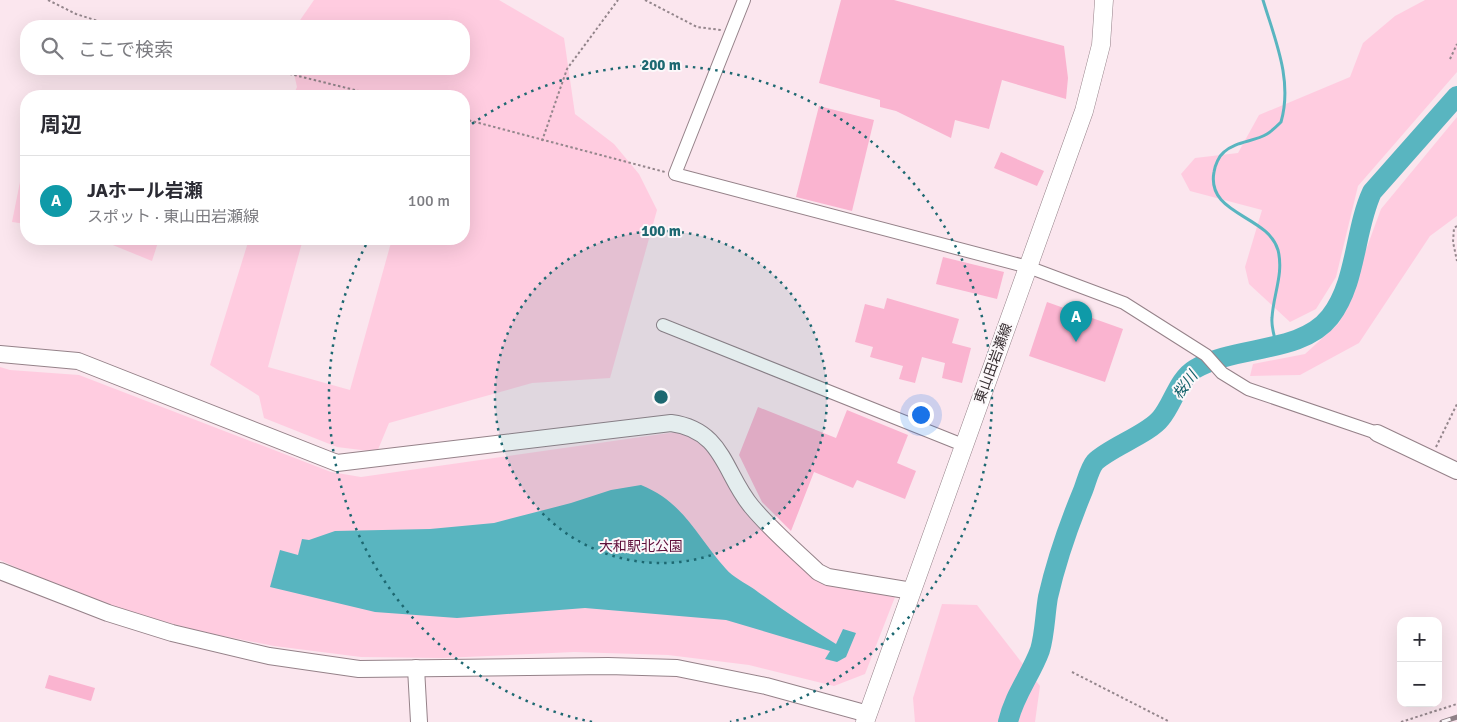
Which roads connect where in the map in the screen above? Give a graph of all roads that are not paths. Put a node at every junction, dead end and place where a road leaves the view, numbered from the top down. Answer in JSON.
{"nodes":[{"id":1,"x":744,"y":0,"type":"edge"},
{"id":2,"x":1104,"y":0,"type":"edge"},
{"id":3,"x":1028,"y":267,"type":"junction"},
{"id":4,"x":663,"y":325,"type":"dead end"},
{"id":5,"x":0,"y":354,"type":"edge"},
{"id":6,"x":1377,"y":433,"type":"joint"},
{"id":7,"x":963,"y":445,"type":"junction"},
{"id":8,"x":1457,"y":471,"type":"edge"},
{"id":9,"x":0,"y":571,"type":"edge"},
{"id":10,"x":912,"y":591,"type":"junction"},
{"id":11,"x":416,"y":668,"type":"junction"},
{"id":12,"x":867,"y":718,"type":"edge"},
{"id":13,"x":419,"y":722,"type":"edge"}],
"edges":[{"from":1,"to":3,"type":"street"},
{"from":2,"to":3,"type":"main road","name":"東山田岩瀬線"},
{"from":3,"to":6,"type":"street"},
{"from":3,"to":7,"type":"main road","name":"東山田岩瀬線"},
{"from":4,"to":7,"type":"street"},
{"from":5,"to":10,"type":"street"},
{"from":6,"to":8,"type":"street"},
{"from":7,"to":10,"type":"main road","name":"東山田岩瀬線"},
{"from":9,"to":11,"type":"street"},
{"from":10,"to":12,"type":"main road","name":"東山田岩瀬線"},
{"from":11,"to":12,"type":"street"},
{"from":11,"to":13,"type":"street"}]}
